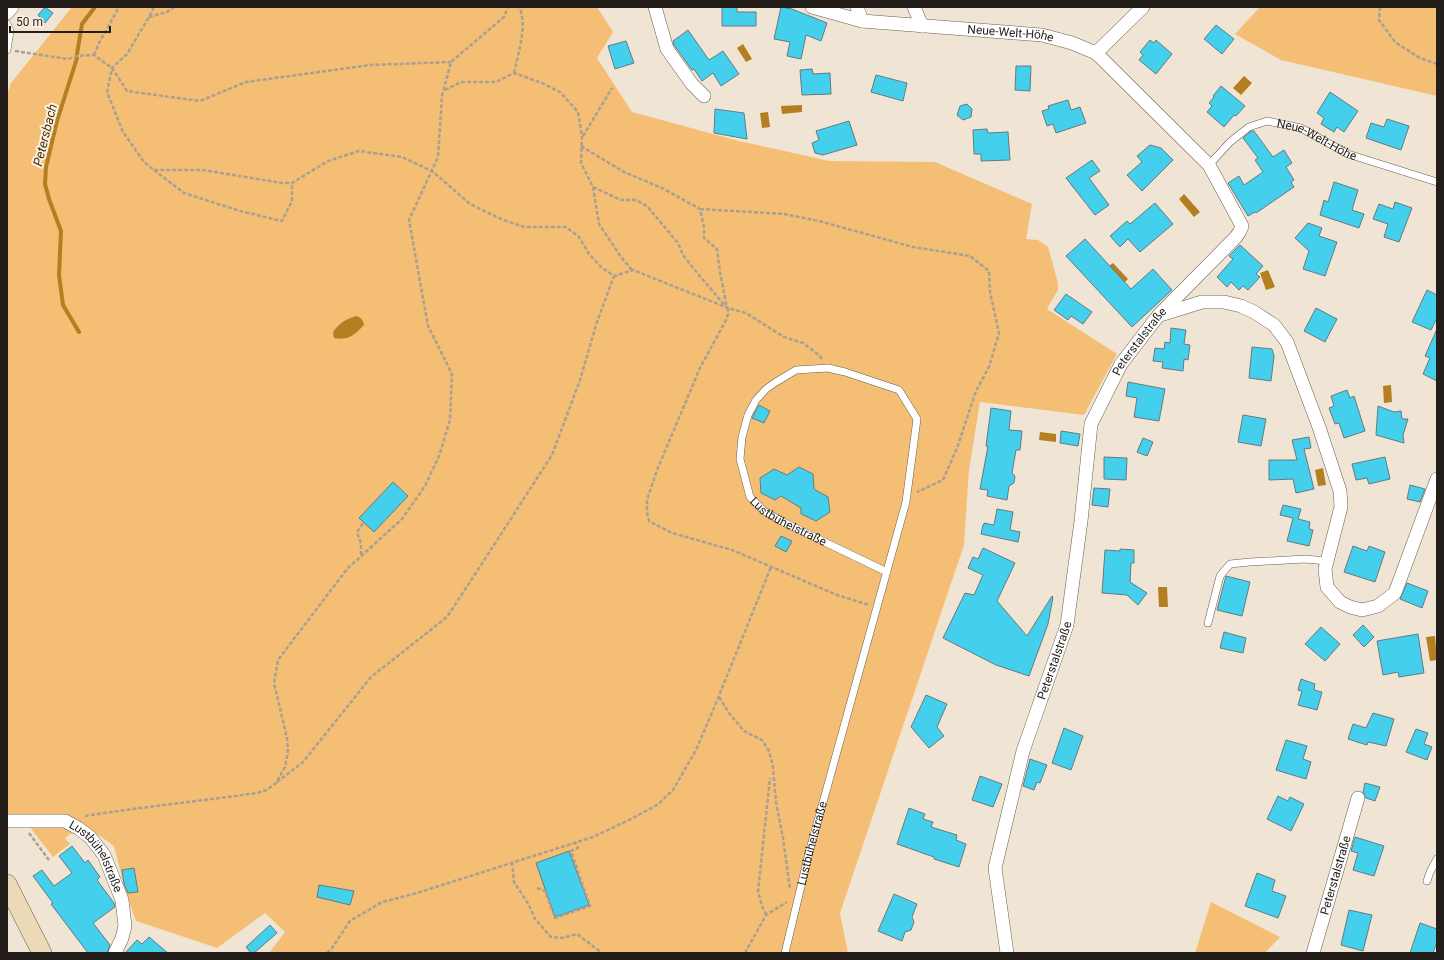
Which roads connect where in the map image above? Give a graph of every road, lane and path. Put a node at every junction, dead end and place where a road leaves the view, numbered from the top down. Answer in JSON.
{"nodes":[{"id":1,"x":12,"y":7,"type":"edge"},
{"id":2,"x":119,"y":7,"type":"edge"},
{"id":3,"x":154,"y":7,"type":"edge"},
{"id":4,"x":174,"y":7,"type":"edge"},
{"id":5,"x":508,"y":7,"type":"edge"},
{"id":6,"x":519,"y":7,"type":"edge"},
{"id":7,"x":655,"y":7,"type":"edge"},
{"id":8,"x":812,"y":7,"type":"edge"},
{"id":9,"x":857,"y":7,"type":"edge"},
{"id":10,"x":914,"y":7,"type":"edge"},
{"id":11,"x":1143,"y":7,"type":"edge"},
{"id":12,"x":1380,"y":7,"type":"edge"},
{"id":13,"x":7,"y":13,"type":"edge"},
{"id":14,"x":149,"y":17,"type":"junction"},
{"id":15,"x":862,"y":21,"type":"junction"},
{"id":16,"x":7,"y":24,"type":"edge"},
{"id":17,"x":922,"y":26,"type":"junction"},
{"id":18,"x":7,"y":50,"type":"edge"},
{"id":19,"x":1096,"y":53,"type":"junction"},
{"id":20,"x":94,"y":55,"type":"junction"},
{"id":21,"x":451,"y":62,"type":"junction"},
{"id":22,"x":1437,"y":64,"type":"edge"},
{"id":23,"x":112,"y":68,"type":"junction"},
{"id":24,"x":514,"y":73,"type":"junction"},
{"id":25,"x":612,"y":88,"type":"dead end"},
{"id":26,"x":444,"y":90,"type":"junction"},
{"id":27,"x":704,"y":96,"type":"dead end"},
{"id":28,"x":582,"y":137,"type":"junction"},
{"id":29,"x":581,"y":146,"type":"junction"},
{"id":30,"x":1209,"y":165,"type":"junction"},
{"id":31,"x":154,"y":170,"type":"junction"},
{"id":32,"x":432,"y":171,"type":"junction"},
{"id":33,"x":1437,"y":182,"type":"edge"},
{"id":34,"x":292,"y":183,"type":"junction"},
{"id":35,"x":594,"y":187,"type":"junction"},
{"id":36,"x":700,"y":209,"type":"junction"},
{"id":37,"x":633,"y":270,"type":"junction"},
{"id":38,"x":614,"y":276,"type":"junction"},
{"id":39,"x":728,"y":308,"type":"junction"},
{"id":40,"x":1158,"y":316,"type":"junction"},
{"id":41,"x":828,"y":368,"type":"junction"},
{"id":42,"x":1437,"y":479,"type":"edge"},
{"id":43,"x":907,"y":496,"type":"junction"},
{"id":44,"x":362,"y":523,"type":"dead end"},
{"id":45,"x":361,"y":556,"type":"junction"},
{"id":46,"x":1327,"y":561,"type":"junction"},
{"id":47,"x":771,"y":567,"type":"junction"},
{"id":48,"x":887,"y":572,"type":"junction"},
{"id":49,"x":877,"y":607,"type":"junction"},
{"id":50,"x":1208,"y":623,"type":"dead end"},
{"id":51,"x":719,"y":696,"type":"junction"},
{"id":52,"x":770,"y":778,"type":"dead end"},
{"id":53,"x":276,"y":784,"type":"junction"},
{"id":54,"x":1358,"y":798,"type":"dead end"},
{"id":55,"x":7,"y":821,"type":"edge"},
{"id":56,"x":22,"y":821,"type":"junction"},
{"id":57,"x":65,"y":821,"type":"junction"},
{"id":58,"x":576,"y":842,"type":"junction"},
{"id":59,"x":1437,"y":859,"type":"edge"},
{"id":60,"x":49,"y":860,"type":"dead end"},
{"id":61,"x":512,"y":862,"type":"junction"},
{"id":62,"x":1427,"y":881,"type":"dead end"},
{"id":63,"x":7,"y":884,"type":"edge"},
{"id":64,"x":537,"y":888,"type":"dead end"},
{"id":65,"x":790,"y":890,"type":"dead end"},
{"id":66,"x":790,"y":900,"type":"dead end"},
{"id":67,"x":766,"y":916,"type":"junction"},
{"id":68,"x":42,"y":953,"type":"edge"},
{"id":69,"x":114,"y":953,"type":"edge"},
{"id":70,"x":327,"y":953,"type":"edge"},
{"id":71,"x":602,"y":953,"type":"edge"},
{"id":72,"x":745,"y":953,"type":"edge"},
{"id":73,"x":785,"y":953,"type":"edge"},
{"id":74,"x":1007,"y":953,"type":"edge"},
{"id":75,"x":1313,"y":953,"type":"edge"}],
"edges":[{"from":1,"to":13,"type":"street"},
{"from":2,"to":20,"type":"path"},
{"from":3,"to":14,"type":"path"},
{"from":4,"to":14,"type":"path"},
{"from":5,"to":21,"type":"path"},
{"from":6,"to":24,"type":"path"},
{"from":7,"to":27,"type":"street"},
{"from":8,"to":15,"type":"street","name":"Neue-Welt-Höhe"},
{"from":9,"to":15,"type":"street"},
{"from":10,"to":17,"type":"street"},
{"from":11,"to":19,"type":"street"},
{"from":12,"to":22,"type":"path"},
{"from":14,"to":23,"type":"path"},
{"from":15,"to":17,"type":"street","name":"Neue-Welt-Höhe"},
{"from":16,"to":18,"type":"lane"},
{"from":17,"to":19,"type":"street","name":"Neue-Welt-Höhe"},
{"from":18,"to":20,"type":"path"},
{"from":19,"to":30,"type":"street","name":"Neue-Welt-Höhe"},
{"from":20,"to":23,"type":"path"},
{"from":21,"to":23,"type":"path"},
{"from":21,"to":26,"type":"path"},
{"from":23,"to":31,"type":"path"},
{"from":24,"to":26,"type":"path"},
{"from":24,"to":28,"type":"path"},
{"from":25,"to":28,"type":"path"},
{"from":26,"to":32,"type":"path"},
{"from":28,"to":29,"type":"path"},
{"from":29,"to":35,"type":"path"},
{"from":29,"to":36,"type":"path"},
{"from":30,"to":33,"type":"lane","name":"Neue-Welt-Höhe"},
{"from":30,"to":40,"type":"street","name":"Neue-Welt-Höhe"},
{"from":31,"to":34,"type":"path"},
{"from":31,"to":34,"type":"path"},
{"from":32,"to":34,"type":"path"},
{"from":32,"to":38,"type":"path"},
{"from":32,"to":45,"type":"path"},
{"from":35,"to":37,"type":"path"},
{"from":35,"to":39,"type":"path"},
{"from":36,"to":39,"type":"path"},
{"from":36,"to":43,"type":"path"},
{"from":37,"to":38,"type":"path"},
{"from":37,"to":39,"type":"path"},
{"from":38,"to":53,"type":"path"},
{"from":39,"to":41,"type":"path"},
{"from":39,"to":47,"type":"path"},
{"from":40,"to":46,"type":"street","name":"Peterstalstraße"},
{"from":40,"to":74,"type":"street","name":"Peterstalstraße"},
{"from":41,"to":43,"type":"lane","name":"Lustbühelstraße"},
{"from":41,"to":48,"type":"lane","name":"Lustbühelstraße"},
{"from":42,"to":46,"type":"street","name":"Peterstalstraße"},
{"from":43,"to":48,"type":"lane","name":"Lustbühelstraße"},
{"from":44,"to":45,"type":"path"},
{"from":45,"to":53,"type":"path"},
{"from":46,"to":50,"type":"lane"},
{"from":47,"to":49,"type":"path"},
{"from":47,"to":51,"type":"path"},
{"from":48,"to":49,"type":"lane","name":"Lustbühelstraße"},
{"from":49,"to":73,"type":"lane","name":"Lustbühelstraße"},
{"from":51,"to":58,"type":"path"},
{"from":51,"to":65,"type":"path"},
{"from":52,"to":67,"type":"path"},
{"from":53,"to":57,"type":"path"},
{"from":54,"to":75,"type":"street","name":"Peterstalstraße"},
{"from":55,"to":56,"type":"street","name":"Lustbühelstraße"},
{"from":56,"to":57,"type":"street","name":"Lustbühelstraße"},
{"from":56,"to":60,"type":"path"},
{"from":57,"to":69,"type":"street","name":"Lustbühelstraße"},
{"from":58,"to":61,"type":"path"},
{"from":58,"to":64,"type":"path"},
{"from":59,"to":62,"type":"lane"},
{"from":61,"to":70,"type":"path"},
{"from":61,"to":71,"type":"path"},
{"from":63,"to":68,"type":"main road"},
{"from":66,"to":67,"type":"path"},
{"from":67,"to":72,"type":"path"}]}
